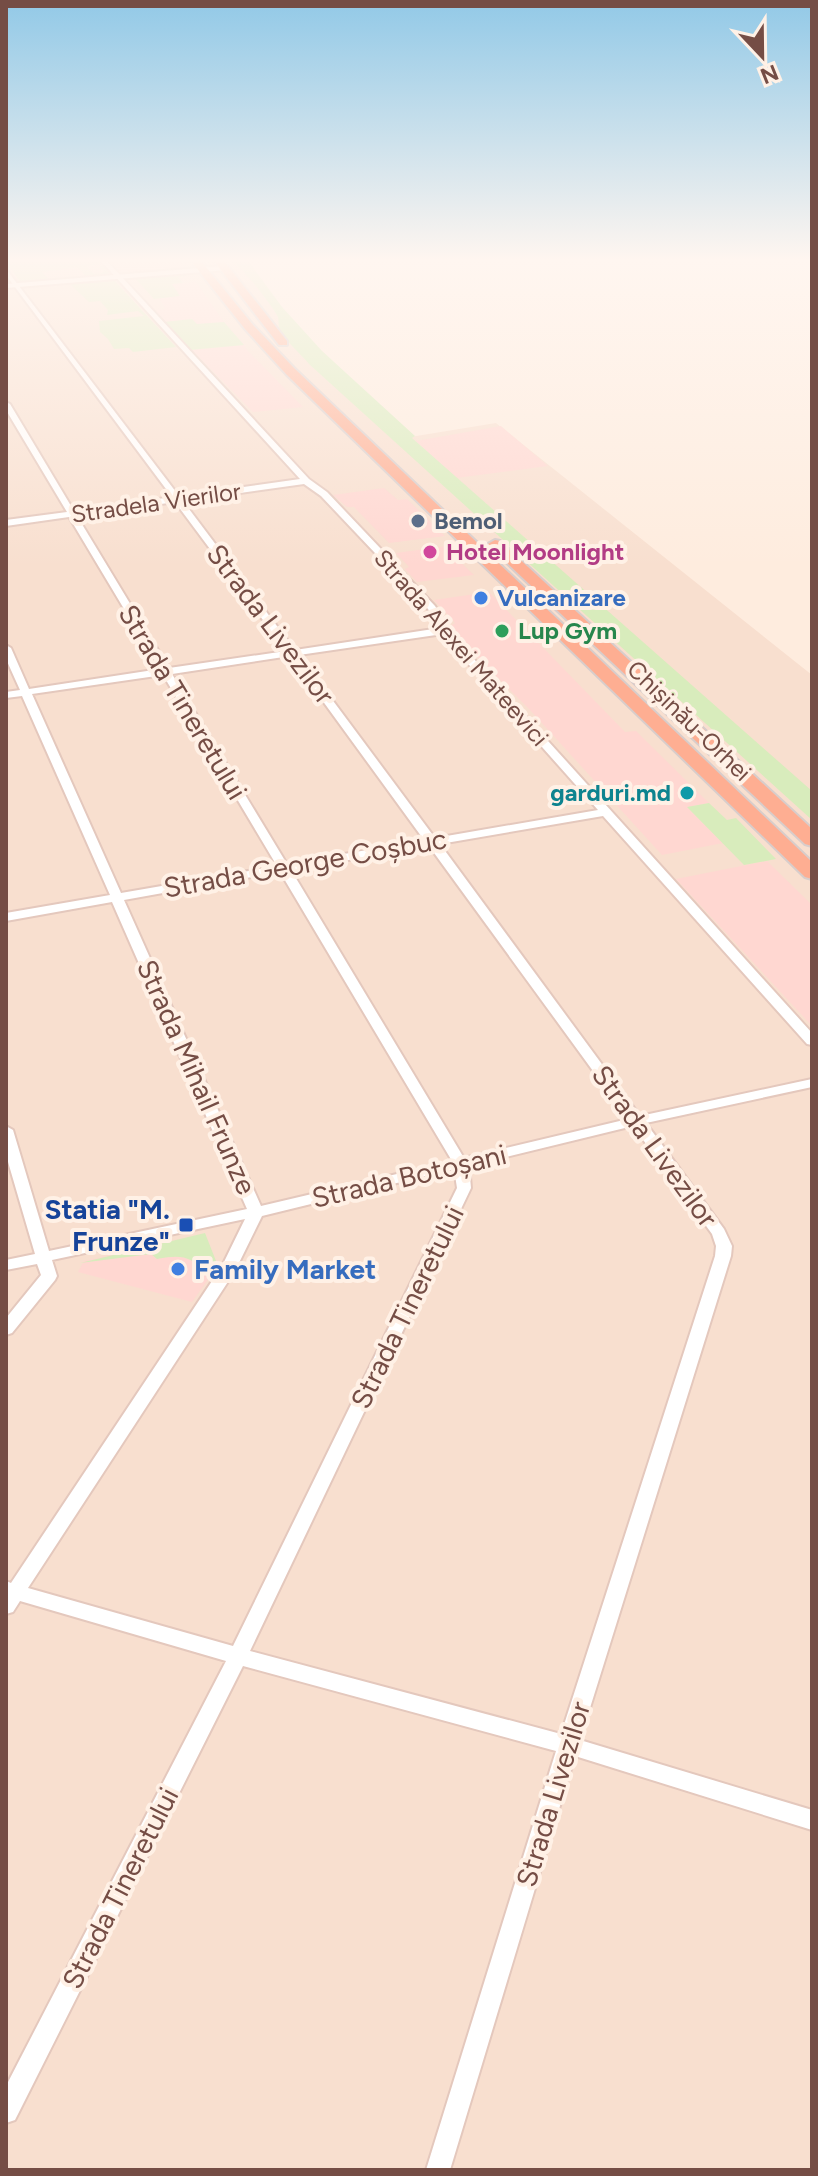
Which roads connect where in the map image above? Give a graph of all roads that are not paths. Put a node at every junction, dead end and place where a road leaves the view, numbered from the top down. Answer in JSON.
{"nodes":[{"id":1,"x":70,"y":363,"type":"edge"},
{"id":2,"x":196,"y":363,"type":"edge"},
{"id":3,"x":282,"y":363,"type":"edge"},
{"id":4,"x":302,"y":363,"type":"edge"},
{"id":5,"x":6,"y":404,"type":"edge"},
{"id":6,"x":306,"y":481,"type":"junction"},
{"id":7,"x":178,"y":501,"type":"junction"},
{"id":8,"x":72,"y":515,"type":"junction"},
{"id":9,"x":6,"y":523,"type":"edge"},
{"id":10,"x":448,"y":630,"type":"junction"},
{"id":11,"x":6,"y":648,"type":"edge"},
{"id":12,"x":293,"y":653,"type":"junction"},
{"id":13,"x":165,"y":671,"type":"junction"},
{"id":14,"x":27,"y":692,"type":"junction"},
{"id":15,"x":6,"y":695,"type":"edge"},
{"id":16,"x":604,"y":812,"type":"junction"},
{"id":17,"x":431,"y":840,"type":"junction"},
{"id":18,"x":812,"y":840,"type":"edge"},
{"id":19,"x":282,"y":867,"type":"junction"},
{"id":20,"x":812,"y":873,"type":"edge"},
{"id":21,"x":118,"y":896,"type":"junction"},
{"id":22,"x":6,"y":917,"type":"edge"},
{"id":23,"x":812,"y":1041,"type":"edge"},
{"id":24,"x":812,"y":1083,"type":"edge"},
{"id":25,"x":637,"y":1121,"type":"junction"},
{"id":26,"x":6,"y":1130,"type":"edge"},
{"id":27,"x":461,"y":1164,"type":"junction"},
{"id":28,"x":256,"y":1212,"type":"junction"},
{"id":29,"x":44,"y":1257,"type":"junction"},
{"id":30,"x":6,"y":1265,"type":"edge"},
{"id":31,"x":6,"y":1329,"type":"edge"},
{"id":32,"x":9,"y":1595,"type":"edge"},
{"id":33,"x":238,"y":1656,"type":"junction"},
{"id":34,"x":568,"y":1745,"type":"junction"},
{"id":35,"x":812,"y":1820,"type":"edge"},
{"id":36,"x":6,"y":2111,"type":"edge"},
{"id":37,"x":438,"y":2170,"type":"edge"}],
"edges":[{"from":1,"to":7,"type":"street","name":"Strada Livezilor"},
{"from":2,"to":6,"type":"street","name":"Strada Alexei Mateevici"},
{"from":3,"to":20,"type":"highway","name":"Chișinău-Orhei"},
{"from":4,"to":18,"type":"highway","name":"Chișinău-Orhei"},
{"from":5,"to":8,"type":"street","name":"Strada Tineretului"},
{"from":6,"to":7,"type":"street","name":"Stradela Vierilor"},
{"from":6,"to":10,"type":"street","name":"Strada Alexei Mateevici"},
{"from":7,"to":8,"type":"street","name":"Stradela Vierilor"},
{"from":7,"to":12,"type":"street","name":"Strada Livezilor"},
{"from":8,"to":9,"type":"street","name":"Stradela Vierilor"},
{"from":8,"to":13,"type":"street","name":"Strada Tineretului"},
{"from":10,"to":12,"type":"street"},
{"from":10,"to":16,"type":"street","name":"Strada Alexei Mateevici"},
{"from":11,"to":14,"type":"street","name":"Strada Mihail Frunze"},
{"from":12,"to":13,"type":"street"},
{"from":12,"to":17,"type":"street","name":"Strada Livezilor"},
{"from":13,"to":14,"type":"street"},
{"from":13,"to":19,"type":"street","name":"Strada Tineretului"},
{"from":14,"to":15,"type":"street"},
{"from":14,"to":21,"type":"street","name":"Strada Mihail Frunze"},
{"from":16,"to":17,"type":"street","name":"Strada George Coșbuc"},
{"from":16,"to":23,"type":"street","name":"Strada Alexei Mateevici"},
{"from":17,"to":19,"type":"street","name":"Strada George Coșbuc"},
{"from":17,"to":25,"type":"street","name":"Strada Livezilor"},
{"from":19,"to":21,"type":"street","name":"Strada George Coșbuc"},
{"from":19,"to":27,"type":"street","name":"Strada Tineretului"},
{"from":21,"to":22,"type":"street","name":"Strada George Coșbuc"},
{"from":21,"to":28,"type":"street","name":"Strada Mihail Frunze"},
{"from":24,"to":25,"type":"street","name":"Strada Botoșani"},
{"from":25,"to":27,"type":"street","name":"Strada Botoșani"},
{"from":25,"to":34,"type":"street","name":"Strada Livezilor"},
{"from":26,"to":29,"type":"street"},
{"from":27,"to":28,"type":"street","name":"Strada Botoșani"},
{"from":27,"to":33,"type":"street","name":"Strada Tineretului"},
{"from":28,"to":29,"type":"street","name":"Strada Botoșani"},
{"from":28,"to":32,"type":"street","name":"Strada Mihail Frunze"},
{"from":29,"to":30,"type":"street","name":"Strada Botoșani"},
{"from":29,"to":31,"type":"street"},
{"from":32,"to":33,"type":"street"},
{"from":33,"to":34,"type":"street"},
{"from":33,"to":36,"type":"street","name":"Strada Tineretului"},
{"from":34,"to":35,"type":"street"},
{"from":34,"to":37,"type":"street","name":"Strada Livezilor"}]}
